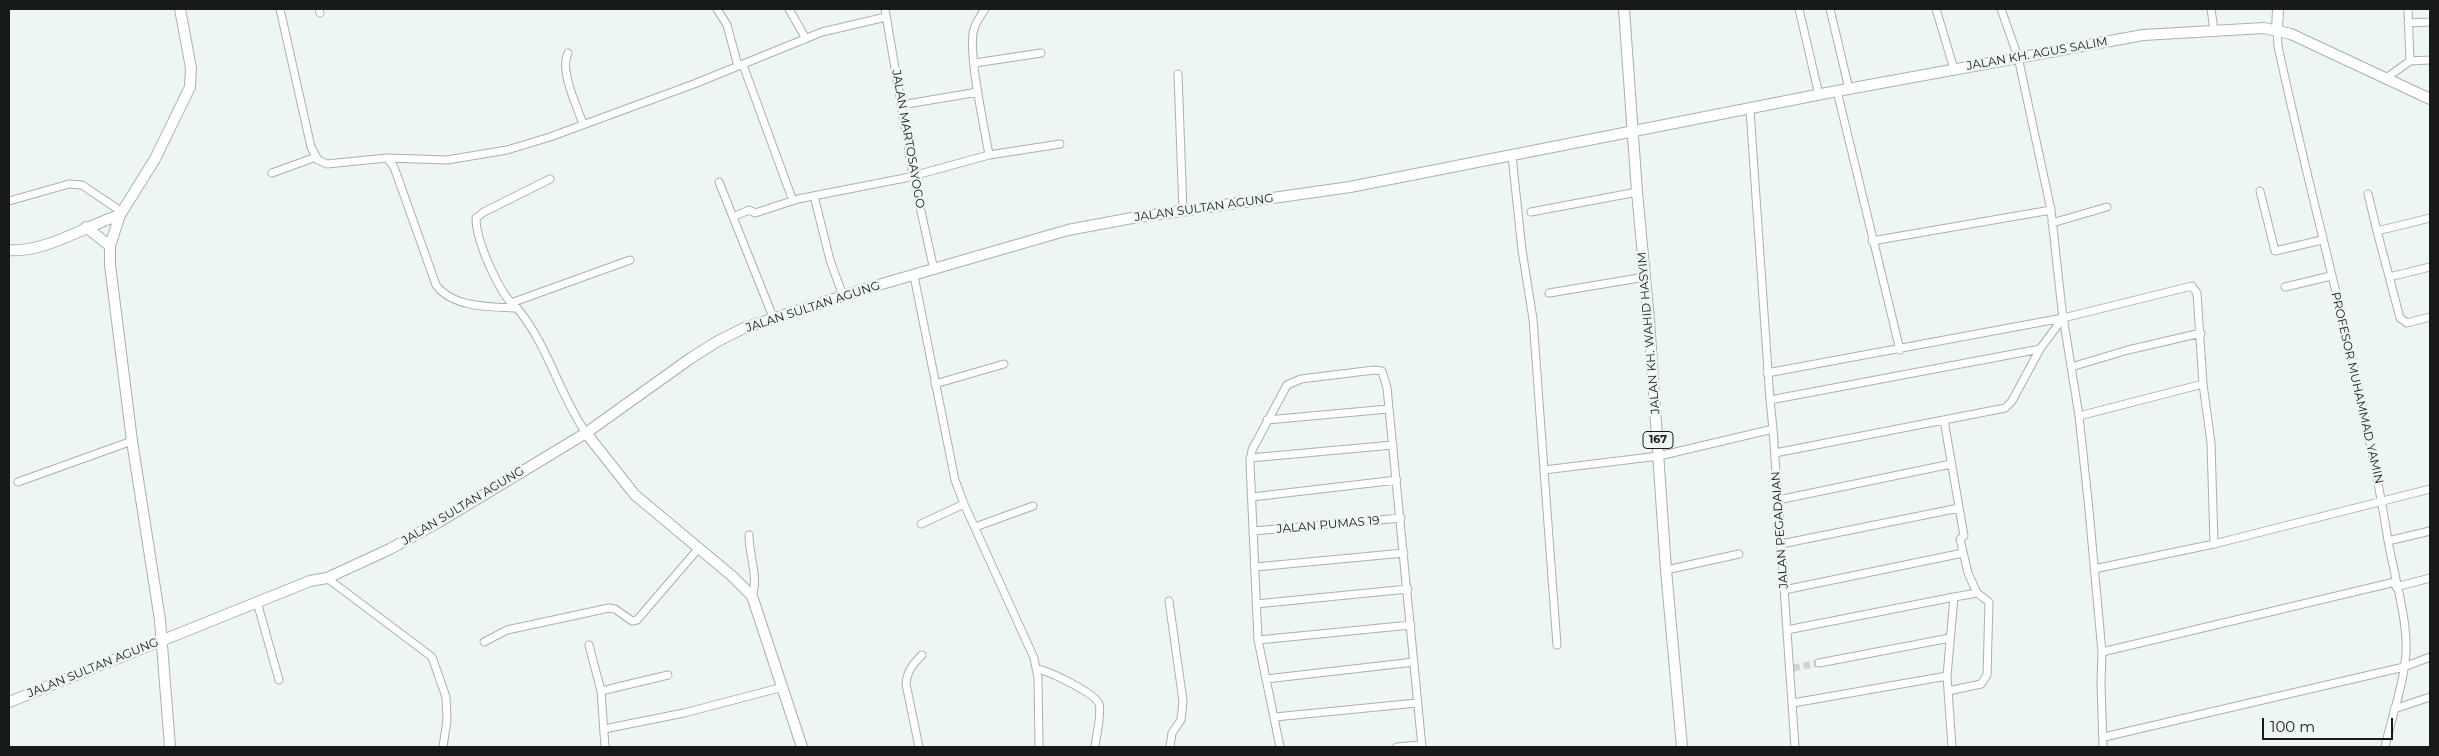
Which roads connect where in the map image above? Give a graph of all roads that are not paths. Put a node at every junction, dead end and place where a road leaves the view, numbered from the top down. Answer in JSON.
{"nodes":[{"id":1,"x":180,"y":9,"type":"edge"},
{"id":2,"x":280,"y":9,"type":"edge"},
{"id":3,"x":717,"y":9,"type":"edge"},
{"id":4,"x":789,"y":9,"type":"edge"},
{"id":5,"x":885,"y":9,"type":"edge"},
{"id":6,"x":985,"y":9,"type":"edge"},
{"id":7,"x":1624,"y":9,"type":"edge"},
{"id":8,"x":1799,"y":9,"type":"edge"},
{"id":9,"x":1830,"y":9,"type":"edge"},
{"id":10,"x":1936,"y":9,"type":"edge"},
{"id":11,"x":2001,"y":9,"type":"edge"},
{"id":12,"x":2211,"y":9,"type":"edge"},
{"id":13,"x":2278,"y":9,"type":"edge"},
{"id":14,"x":2408,"y":9,"type":"edge"},
{"id":15,"x":886,"y":17,"type":"junction"},
{"id":16,"x":2430,"y":22,"type":"edge"},
{"id":17,"x":2408,"y":23,"type":"junction"},
{"id":18,"x":2214,"y":30,"type":"junction"},
{"id":19,"x":2277,"y":31,"type":"junction"},
{"id":20,"x":806,"y":39,"type":"junction"},
{"id":21,"x":568,"y":53,"type":"dead end"},
{"id":22,"x":1041,"y":53,"type":"dead end"},
{"id":23,"x":2018,"y":58,"type":"junction"},
{"id":24,"x":2410,"y":60,"type":"junction"},
{"id":25,"x":2430,"y":60,"type":"edge"},
{"id":26,"x":975,"y":63,"type":"junction"},
{"id":27,"x":740,"y":66,"type":"junction"},
{"id":28,"x":1954,"y":69,"type":"junction"},
{"id":29,"x":1178,"y":74,"type":"dead end"},
{"id":30,"x":2386,"y":78,"type":"junction"},
{"id":31,"x":1849,"y":89,"type":"junction"},
{"id":32,"x":1837,"y":91,"type":"junction"},
{"id":33,"x":978,"y":92,"type":"junction"},
{"id":34,"x":1819,"y":95,"type":"junction"},
{"id":35,"x":2430,"y":99,"type":"edge"},
{"id":36,"x":902,"y":104,"type":"junction"},
{"id":37,"x":1750,"y":110,"type":"junction"},
{"id":38,"x":583,"y":124,"type":"junction"},
{"id":39,"x":1634,"y":132,"type":"junction"},
{"id":40,"x":1060,"y":144,"type":"dead end"},
{"id":41,"x":989,"y":155,"type":"junction"},
{"id":42,"x":1512,"y":156,"type":"junction"},
{"id":43,"x":316,"y":157,"type":"junction"},
{"id":44,"x":387,"y":158,"type":"junction"},
{"id":45,"x":272,"y":173,"type":"dead end"},
{"id":46,"x":913,"y":175,"type":"junction"},
{"id":47,"x":550,"y":179,"type":"dead end"},
{"id":48,"x":719,"y":182,"type":"dead end"},
{"id":49,"x":2260,"y":191,"type":"dead end"},
{"id":50,"x":1637,"y":192,"type":"junction"},
{"id":51,"x":2368,"y":194,"type":"dead end"},
{"id":52,"x":814,"y":196,"type":"junction"},
{"id":53,"x":9,"y":201,"type":"edge"},
{"id":54,"x":793,"y":201,"type":"junction"},
{"id":55,"x":2107,"y":207,"type":"dead end"},
{"id":56,"x":2052,"y":210,"type":"junction"},
{"id":57,"x":1183,"y":211,"type":"junction"},
{"id":58,"x":1531,"y":212,"type":"dead end"},
{"id":59,"x":121,"y":214,"type":"junction"},
{"id":60,"x":732,"y":217,"type":"junction"},
{"id":61,"x":2430,"y":218,"type":"edge"},
{"id":62,"x":2052,"y":223,"type":"junction"},
{"id":63,"x":86,"y":227,"type":"junction"},
{"id":64,"x":2377,"y":231,"type":"junction"},
{"id":65,"x":2322,"y":240,"type":"junction"},
{"id":66,"x":1872,"y":241,"type":"junction"},
{"id":67,"x":110,"y":246,"type":"junction"},
{"id":68,"x":9,"y":250,"type":"edge"},
{"id":69,"x":630,"y":260,"type":"dead end"},
{"id":70,"x":2430,"y":267,"type":"edge"},
{"id":71,"x":934,"y":270,"type":"junction"},
{"id":72,"x":914,"y":276,"type":"junction"},
{"id":73,"x":2331,"y":276,"type":"junction"},
{"id":74,"x":1645,"y":277,"type":"junction"},
{"id":75,"x":2389,"y":277,"type":"junction"},
{"id":76,"x":2285,"y":287,"type":"dead end"},
{"id":77,"x":1549,"y":293,"type":"dead end"},
{"id":78,"x":843,"y":296,"type":"junction"},
{"id":79,"x":514,"y":306,"type":"junction"},
{"id":80,"x":773,"y":317,"type":"junction"},
{"id":81,"x":2430,"y":317,"type":"edge"},
{"id":82,"x":2063,"y":318,"type":"junction"},
{"id":83,"x":2201,"y":333,"type":"junction"},
{"id":84,"x":2040,"y":349,"type":"junction"},
{"id":85,"x":1900,"y":350,"type":"junction"},
{"id":86,"x":1004,"y":364,"type":"dead end"},
{"id":87,"x":2071,"y":367,"type":"junction"},
{"id":88,"x":1767,"y":373,"type":"junction"},
{"id":89,"x":935,"y":384,"type":"junction"},
{"id":90,"x":2203,"y":384,"type":"junction"},
{"id":91,"x":1770,"y":400,"type":"junction"},
{"id":92,"x":1388,"y":410,"type":"junction"},
{"id":93,"x":2079,"y":416,"type":"junction"},
{"id":94,"x":1267,"y":420,"type":"junction"},
{"id":95,"x":1944,"y":420,"type":"junction"},
{"id":96,"x":1773,"y":429,"type":"junction"},
{"id":97,"x":586,"y":433,"type":"junction"},
{"id":98,"x":132,"y":441,"type":"junction"},
{"id":99,"x":1393,"y":445,"type":"junction"},
{"id":100,"x":1775,"y":453,"type":"junction"},
{"id":101,"x":1659,"y":456,"type":"junction"},
{"id":102,"x":1250,"y":458,"type":"junction"},
{"id":103,"x":1951,"y":464,"type":"junction"},
{"id":104,"x":1544,"y":470,"type":"junction"},
{"id":105,"x":1397,"y":480,"type":"junction"},
{"id":106,"x":18,"y":482,"type":"dead end"},
{"id":107,"x":2430,"y":489,"type":"edge"},
{"id":108,"x":1252,"y":496,"type":"junction"},
{"id":109,"x":1778,"y":500,"type":"junction"},
{"id":110,"x":2382,"y":502,"type":"junction"},
{"id":111,"x":964,"y":504,"type":"junction"},
{"id":112,"x":1033,"y":506,"type":"dead end"},
{"id":113,"x":1959,"y":508,"type":"junction"},
{"id":114,"x":1401,"y":518,"type":"junction"},
{"id":115,"x":921,"y":524,"type":"dead end"},
{"id":116,"x":975,"y":527,"type":"junction"},
{"id":117,"x":2430,"y":531,"type":"edge"},
{"id":118,"x":1254,"y":532,"type":"junction"},
{"id":119,"x":749,"y":535,"type":"dead end"},
{"id":120,"x":2388,"y":541,"type":"junction"},
{"id":121,"x":1781,"y":544,"type":"junction"},
{"id":122,"x":2214,"y":544,"type":"junction"},
{"id":123,"x":698,"y":549,"type":"junction"},
{"id":124,"x":1404,"y":553,"type":"junction"},
{"id":125,"x":1963,"y":553,"type":"junction"},
{"id":126,"x":1739,"y":554,"type":"dead end"},
{"id":127,"x":1255,"y":567,"type":"junction"},
{"id":128,"x":2094,"y":569,"type":"junction"},
{"id":129,"x":1666,"y":570,"type":"junction"},
{"id":130,"x":327,"y":578,"type":"junction"},
{"id":131,"x":2430,"y":578,"type":"edge"},
{"id":132,"x":2396,"y":584,"type":"junction"},
{"id":133,"x":1408,"y":589,"type":"junction"},
{"id":134,"x":1784,"y":590,"type":"junction"},
{"id":135,"x":1976,"y":593,"type":"junction"},
{"id":136,"x":752,"y":596,"type":"junction"},
{"id":137,"x":1954,"y":597,"type":"junction"},
{"id":138,"x":1169,"y":601,"type":"dead end"},
{"id":139,"x":257,"y":602,"type":"junction"},
{"id":140,"x":1256,"y":604,"type":"junction"},
{"id":141,"x":1411,"y":626,"type":"junction"},
{"id":142,"x":1788,"y":630,"type":"junction"},
{"id":143,"x":1950,"y":638,"type":"junction"},
{"id":144,"x":1258,"y":640,"type":"junction"},
{"id":145,"x":162,"y":641,"type":"junction"},
{"id":146,"x":484,"y":642,"type":"dead end"},
{"id":147,"x":590,"y":645,"type":"dead end"},
{"id":148,"x":1558,"y":645,"type":"dead end"},
{"id":149,"x":2102,"y":652,"type":"junction"},
{"id":150,"x":922,"y":655,"type":"dead end"},
{"id":151,"x":2430,"y":657,"type":"edge"},
{"id":152,"x":1414,"y":662,"type":"junction"},
{"id":153,"x":1819,"y":663,"type":"tunnel mouth"},
{"id":154,"x":2404,"y":667,"type":"junction"},
{"id":155,"x":1037,"y":669,"type":"junction"},
{"id":156,"x":668,"y":675,"type":"dead end"},
{"id":157,"x":1947,"y":676,"type":"junction"},
{"id":158,"x":1266,"y":679,"type":"junction"},
{"id":159,"x":279,"y":680,"type":"dead end"},
{"id":160,"x":783,"y":687,"type":"junction"},
{"id":161,"x":601,"y":691,"type":"junction"},
{"id":162,"x":1948,"y":691,"type":"junction"},
{"id":163,"x":2430,"y":697,"type":"edge"},
{"id":164,"x":9,"y":702,"type":"edge"},
{"id":165,"x":1417,"y":703,"type":"junction"},
{"id":166,"x":1793,"y":703,"type":"junction"},
{"id":167,"x":2394,"y":709,"type":"junction"},
{"id":168,"x":1275,"y":717,"type":"junction"},
{"id":169,"x":604,"y":730,"type":"junction"},
{"id":170,"x":2104,"y":737,"type":"junction"},
{"id":171,"x":1421,"y":746,"type":"edge"},
{"id":172,"x":170,"y":747,"type":"edge"},
{"id":173,"x":443,"y":747,"type":"edge"},
{"id":174,"x":605,"y":747,"type":"edge"},
{"id":175,"x":802,"y":747,"type":"edge"},
{"id":176,"x":919,"y":747,"type":"edge"},
{"id":177,"x":1039,"y":747,"type":"edge"},
{"id":178,"x":1096,"y":747,"type":"edge"},
{"id":179,"x":1170,"y":747,"type":"edge"},
{"id":180,"x":1280,"y":747,"type":"edge"},
{"id":181,"x":1397,"y":747,"type":"edge"},
{"id":182,"x":1682,"y":747,"type":"edge"},
{"id":183,"x":1795,"y":747,"type":"edge"},
{"id":184,"x":1952,"y":747,"type":"edge"},
{"id":185,"x":2103,"y":747,"type":"edge"},
{"id":186,"x":2385,"y":747,"type":"edge"}],
"edges":[{"from":1,"to":59,"type":"street"},
{"from":2,"to":43,"type":"street"},
{"from":3,"to":27,"type":"street"},
{"from":4,"to":20,"type":"street"},
{"from":5,"to":15,"type":"street","name":"JALAN MARTOSAYOGO"},
{"from":6,"to":26,"type":"street"},
{"from":7,"to":39,"type":"street","name":"JALAN KH. WAHID HASYIM","number":"167"},
{"from":8,"to":34,"type":"street"},
{"from":9,"to":31,"type":"street"},
{"from":10,"to":28,"type":"street"},
{"from":11,"to":23,"type":"street"},
{"from":12,"to":18,"type":"street"},
{"from":13,"to":19,"type":"street"},
{"from":14,"to":17,"type":"street"},
{"from":15,"to":20,"type":"street"},
{"from":15,"to":36,"type":"street","name":"JALAN MARTOSAYOGO"},
{"from":16,"to":17,"type":"street"},
{"from":17,"to":24,"type":"street"},
{"from":18,"to":19,"type":"street","name":"JALAN KH. AGUS SALIM"},
{"from":18,"to":23,"type":"street","name":"JALAN KH. AGUS SALIM"},
{"from":19,"to":30,"type":"street","name":"JALAN KH. AGUS SALIM"},
{"from":19,"to":65,"type":"street","name":"PROFESOR MUHAMMAD YAMIN"},
{"from":20,"to":27,"type":"street"},
{"from":21,"to":38,"type":"street"},
{"from":22,"to":26,"type":"street"},
{"from":23,"to":28,"type":"street","name":"JALAN KH. AGUS SALIM"},
{"from":23,"to":56,"type":"street"},
{"from":24,"to":25,"type":"street"},
{"from":24,"to":30,"type":"street"},
{"from":26,"to":33,"type":"street"},
{"from":27,"to":38,"type":"street"},
{"from":27,"to":54,"type":"street"},
{"from":28,"to":31,"type":"street","name":"JALAN KH. AGUS SALIM"},
{"from":29,"to":57,"type":"street"},
{"from":30,"to":35,"type":"street","name":"JALAN KH. AGUS SALIM"},
{"from":31,"to":32,"type":"street","name":"JALAN KH. AGUS SALIM"},
{"from":32,"to":34,"type":"street","name":"JALAN KH. AGUS SALIM"},
{"from":32,"to":66,"type":"street"},
{"from":33,"to":36,"type":"street"},
{"from":33,"to":41,"type":"street"},
{"from":34,"to":37,"type":"street","name":"JALAN KH. AGUS SALIM"},
{"from":36,"to":46,"type":"street","name":"JALAN MARTOSAYOGO"},
{"from":37,"to":39,"type":"street","name":"JALAN KH. AGUS SALIM"},
{"from":37,"to":88,"type":"street","name":"JALAN PEGADAIAN"},
{"from":38,"to":44,"type":"street"},
{"from":39,"to":42,"type":"street","name":"JALAN SULTAN AGUNG"},
{"from":39,"to":50,"type":"street","name":"JALAN KH. WAHID HASYIM","number":"167"},
{"from":40,"to":41,"type":"street"},
{"from":41,"to":46,"type":"street"},
{"from":42,"to":57,"type":"street","name":"JALAN SULTAN AGUNG"},
{"from":42,"to":104,"type":"street"},
{"from":43,"to":44,"type":"street"},
{"from":43,"to":45,"type":"street"},
{"from":44,"to":79,"type":"street"},
{"from":46,"to":52,"type":"street"},
{"from":46,"to":71,"type":"street","name":"JALAN MARTOSAYOGO"},
{"from":47,"to":79,"type":"street"},
{"from":48,"to":60,"type":"street"},
{"from":49,"to":65,"type":"street"},
{"from":50,"to":58,"type":"street"},
{"from":50,"to":74,"type":"street","name":"JALAN KH. WAHID HASYIM","number":"167"},
{"from":51,"to":64,"type":"street"},
{"from":52,"to":54,"type":"street"},
{"from":52,"to":78,"type":"street"},
{"from":53,"to":59,"type":"street"},
{"from":54,"to":60,"type":"street"},
{"from":55,"to":62,"type":"street"},
{"from":56,"to":62,"type":"street"},
{"from":56,"to":66,"type":"street"},
{"from":57,"to":71,"type":"street","name":"JALAN SULTAN AGUNG"},
{"from":59,"to":63,"type":"street"},
{"from":59,"to":67,"type":"street"},
{"from":60,"to":80,"type":"street"},
{"from":61,"to":64,"type":"street"},
{"from":62,"to":82,"type":"street"},
{"from":63,"to":67,"type":"street"},
{"from":63,"to":68,"type":"street"},
{"from":64,"to":75,"type":"street"},
{"from":65,"to":73,"type":"street","name":"PROFESOR MUHAMMAD YAMIN"},
{"from":66,"to":85,"type":"street"},
{"from":67,"to":98,"type":"street"},
{"from":69,"to":79,"type":"street"},
{"from":70,"to":75,"type":"street"},
{"from":71,"to":72,"type":"street","name":"JALAN SULTAN AGUNG"},
{"from":72,"to":78,"type":"street","name":"JALAN SULTAN AGUNG"},
{"from":72,"to":89,"type":"street"},
{"from":73,"to":76,"type":"street"},
{"from":73,"to":110,"type":"street","name":"PROFESOR MUHAMMAD YAMIN"},
{"from":74,"to":77,"type":"street"},
{"from":74,"to":101,"type":"street","name":"JALAN KH. WAHID HASYIM","number":"167"},
{"from":75,"to":81,"type":"street"},
{"from":78,"to":80,"type":"street","name":"JALAN SULTAN AGUNG"},
{"from":79,"to":97,"type":"street"},
{"from":80,"to":97,"type":"street","name":"JALAN SULTAN AGUNG"},
{"from":82,"to":83,"type":"street"},
{"from":82,"to":84,"type":"street"},
{"from":82,"to":85,"type":"street"},
{"from":82,"to":87,"type":"street"},
{"from":83,"to":87,"type":"street"},
{"from":83,"to":90,"type":"street"},
{"from":84,"to":91,"type":"street"},
{"from":84,"to":95,"type":"street"},
{"from":85,"to":88,"type":"street"},
{"from":86,"to":89,"type":"street"},
{"from":87,"to":93,"type":"street"},
{"from":88,"to":91,"type":"street","name":"JALAN PEGADAIAN"},
{"from":89,"to":111,"type":"street"},
{"from":90,"to":93,"type":"street"},
{"from":90,"to":122,"type":"street"},
{"from":91,"to":96,"type":"street","name":"JALAN PEGADAIAN"},
{"from":92,"to":94,"type":"street"},
{"from":92,"to":94,"type":"street"},
{"from":92,"to":99,"type":"street"},
{"from":93,"to":128,"type":"street"},
{"from":94,"to":102,"type":"street"},
{"from":95,"to":100,"type":"street"},
{"from":95,"to":103,"type":"street"},
{"from":96,"to":100,"type":"street","name":"JALAN PEGADAIAN"},
{"from":96,"to":101,"type":"street"},
{"from":97,"to":123,"type":"street"},
{"from":97,"to":130,"type":"street","name":"JALAN SULTAN AGUNG"},
{"from":98,"to":106,"type":"street"},
{"from":98,"to":145,"type":"street"},
{"from":99,"to":102,"type":"street"},
{"from":99,"to":105,"type":"street"},
{"from":100,"to":109,"type":"street","name":"JALAN PEGADAIAN"},
{"from":101,"to":104,"type":"street"},
{"from":101,"to":129,"type":"street","name":"JALAN KH. WAHID HASYIM","number":"167"},
{"from":102,"to":108,"type":"street"},
{"from":103,"to":109,"type":"street"},
{"from":103,"to":113,"type":"street"},
{"from":104,"to":148,"type":"street"},
{"from":105,"to":108,"type":"street"},
{"from":105,"to":114,"type":"street"},
{"from":107,"to":110,"type":"street"},
{"from":108,"to":118,"type":"street"},
{"from":109,"to":121,"type":"street","name":"JALAN PEGADAIAN"},
{"from":110,"to":120,"type":"street","name":"PROFESOR MUHAMMAD YAMIN"},
{"from":110,"to":122,"type":"street"},
{"from":111,"to":115,"type":"street"},
{"from":111,"to":116,"type":"street"},
{"from":112,"to":116,"type":"street"},
{"from":113,"to":121,"type":"street"},
{"from":113,"to":125,"type":"street"},
{"from":114,"to":118,"type":"street","name":"JALAN PUMAS 19"},
{"from":114,"to":124,"type":"street"},
{"from":116,"to":155,"type":"street"},
{"from":117,"to":120,"type":"street"},
{"from":118,"to":127,"type":"street"},
{"from":119,"to":136,"type":"street"},
{"from":120,"to":132,"type":"street","name":"PROFESOR MUHAMMAD YAMIN"},
{"from":121,"to":134,"type":"street","name":"JALAN PEGADAIAN"},
{"from":122,"to":128,"type":"street"},
{"from":123,"to":136,"type":"street"},
{"from":123,"to":146,"type":"street"},
{"from":124,"to":127,"type":"street"},
{"from":124,"to":133,"type":"street"},
{"from":125,"to":134,"type":"street"},
{"from":125,"to":135,"type":"street"},
{"from":126,"to":129,"type":"street"},
{"from":127,"to":140,"type":"street"},
{"from":128,"to":149,"type":"street"},
{"from":129,"to":182,"type":"street","name":"JALAN KH. WAHID HASYIM","number":"167"},
{"from":130,"to":139,"type":"street","name":"JALAN SULTAN AGUNG"},
{"from":130,"to":173,"type":"street"},
{"from":131,"to":132,"type":"street"},
{"from":132,"to":149,"type":"street"},
{"from":132,"to":154,"type":"street","name":"PROFESOR MUHAMMAD YAMIN"},
{"from":133,"to":140,"type":"street"},
{"from":133,"to":141,"type":"street"},
{"from":134,"to":142,"type":"street","name":"JALAN PEGADAIAN"},
{"from":135,"to":137,"type":"street"},
{"from":135,"to":162,"type":"street"},
{"from":136,"to":160,"type":"street"},
{"from":137,"to":142,"type":"street"},
{"from":137,"to":143,"type":"street"},
{"from":138,"to":179,"type":"street"},
{"from":139,"to":145,"type":"street","name":"JALAN SULTAN AGUNG"},
{"from":139,"to":159,"type":"street"},
{"from":140,"to":144,"type":"street"},
{"from":141,"to":144,"type":"street"},
{"from":141,"to":152,"type":"street"},
{"from":142,"to":166,"type":"street","name":"JALAN PEGADAIAN"},
{"from":143,"to":153,"type":"street"},
{"from":143,"to":157,"type":"street"},
{"from":144,"to":158,"type":"street"},
{"from":145,"to":164,"type":"street","name":"JALAN SULTAN AGUNG"},
{"from":145,"to":172,"type":"street"},
{"from":147,"to":161,"type":"street"},
{"from":149,"to":170,"type":"street"},
{"from":150,"to":176,"type":"street"},
{"from":151,"to":154,"type":"street"},
{"from":152,"to":158,"type":"street"},
{"from":152,"to":165,"type":"street"},
{"from":154,"to":167,"type":"street","name":"PROFESOR MUHAMMAD YAMIN"},
{"from":154,"to":170,"type":"street"},
{"from":155,"to":177,"type":"street"},
{"from":155,"to":178,"type":"street"},
{"from":156,"to":161,"type":"street"},
{"from":157,"to":162,"type":"street"},
{"from":157,"to":166,"type":"street"},
{"from":158,"to":168,"type":"street"},
{"from":160,"to":169,"type":"street"},
{"from":160,"to":175,"type":"street"},
{"from":161,"to":169,"type":"street"},
{"from":162,"to":184,"type":"street"},
{"from":163,"to":167,"type":"street"},
{"from":165,"to":168,"type":"street"},
{"from":165,"to":171,"type":"street"},
{"from":166,"to":183,"type":"street","name":"JALAN PEGADAIAN"},
{"from":167,"to":186,"type":"street","name":"PROFESOR MUHAMMAD YAMIN"},
{"from":168,"to":180,"type":"street"},
{"from":169,"to":174,"type":"street"},
{"from":170,"to":185,"type":"street"},
{"from":171,"to":181,"type":"street"}]}
